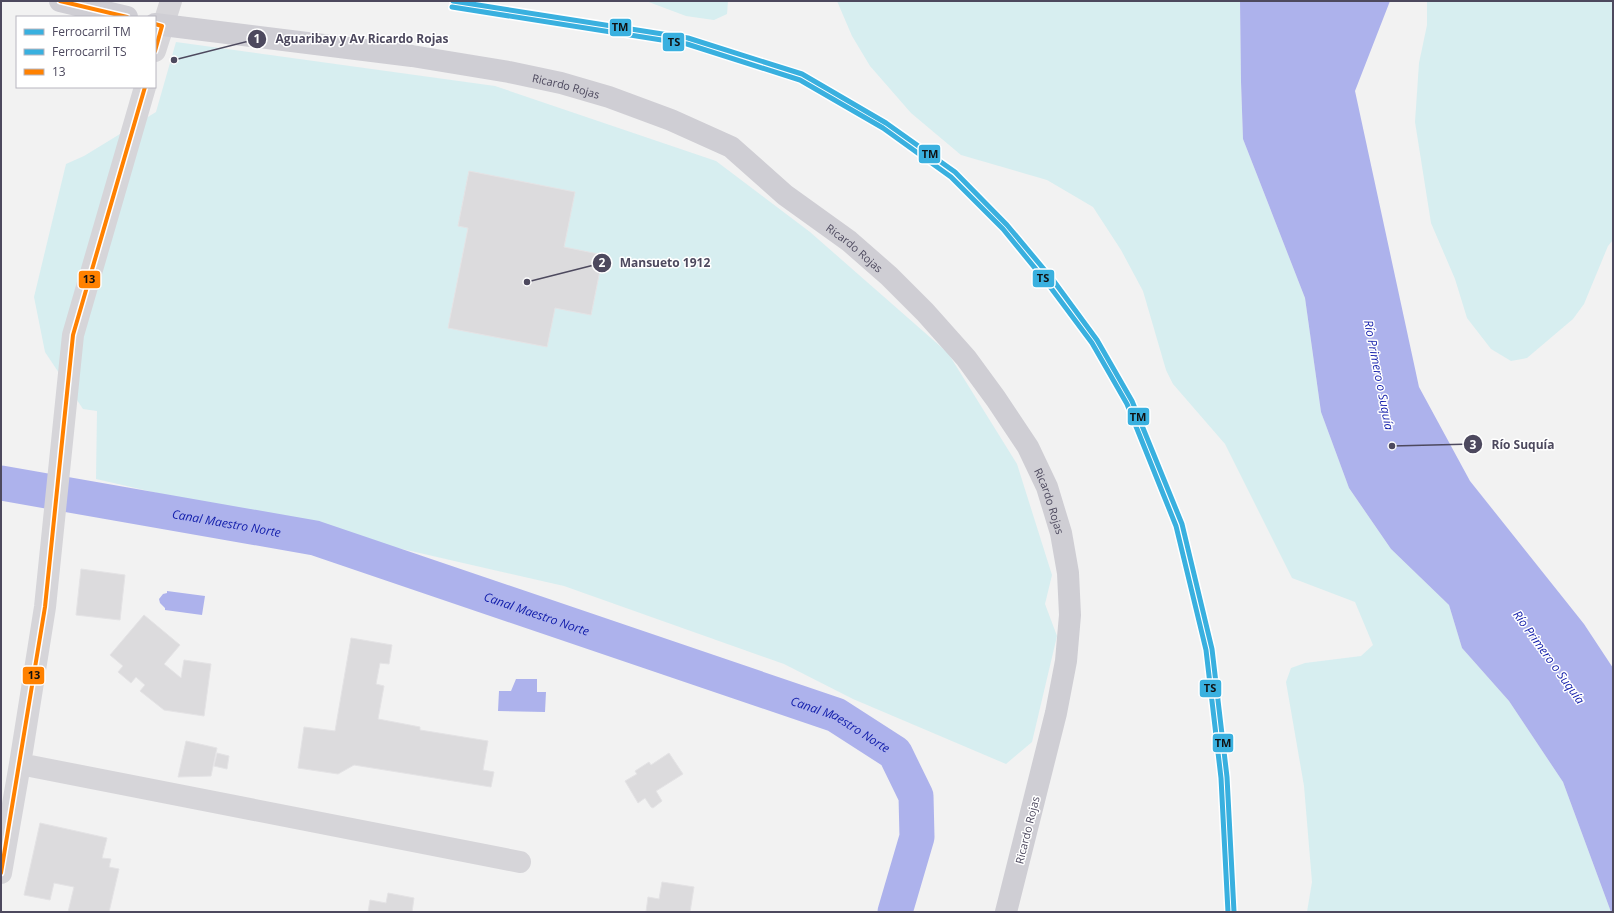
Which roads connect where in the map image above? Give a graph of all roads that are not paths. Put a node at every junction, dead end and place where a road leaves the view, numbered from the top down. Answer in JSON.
{"nodes":[{"id":1,"x":60,"y":1,"type":"edge"},
{"id":2,"x":171,"y":1,"type":"edge"},
{"id":3,"x":123,"y":16,"type":"edge"},
{"id":4,"x":159,"y":25,"type":"edge"},
{"id":5,"x":156,"y":44,"type":"edge"},
{"id":6,"x":145,"y":88,"type":"edge"},
{"id":7,"x":20,"y":764,"type":"junction"},
{"id":8,"x":520,"y":862,"type":"dead end"},
{"id":9,"x":1,"y":873,"type":"edge"},
{"id":10,"x":1006,"y":912,"type":"edge"}],
"edges":[{"from":1,"to":3,"type":"main road"},
{"from":2,"to":4,"type":"street"},
{"from":4,"to":5,"type":"street"},
{"from":4,"to":10,"type":"main road","name":"Ricardo Rojas"},
{"from":6,"to":7,"type":"street"},
{"from":7,"to":8,"type":"street"},
{"from":7,"to":9,"type":"street"}]}
